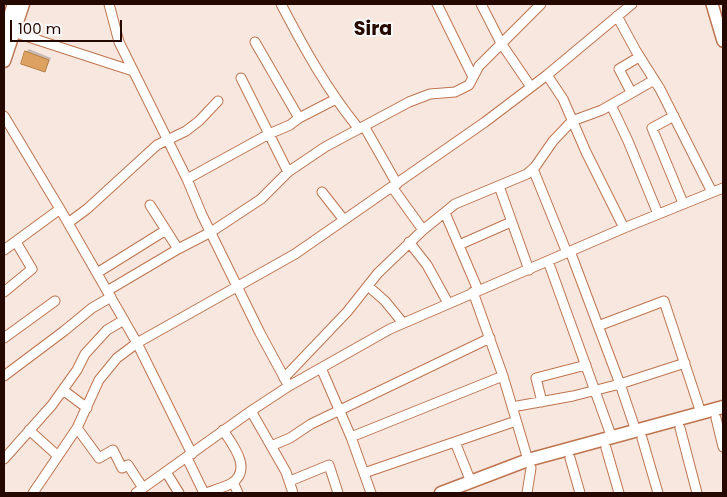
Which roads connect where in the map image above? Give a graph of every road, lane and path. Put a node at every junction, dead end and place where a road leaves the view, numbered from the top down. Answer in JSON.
{"nodes":[{"id":1,"x":14,"y":4,"type":"edge"},
{"id":2,"x":24,"y":4,"type":"edge"},
{"id":3,"x":109,"y":4,"type":"edge"},
{"id":4,"x":281,"y":4,"type":"edge"},
{"id":5,"x":438,"y":4,"type":"edge"},
{"id":6,"x":481,"y":4,"type":"edge"},
{"id":7,"x":525,"y":4,"type":"edge"},
{"id":8,"x":541,"y":4,"type":"edge"},
{"id":9,"x":632,"y":4,"type":"edge"},
{"id":10,"x":712,"y":4,"type":"edge"},
{"id":11,"x":529,"y":14,"type":"junction"},
{"id":12,"x":617,"y":16,"type":"junction"},
{"id":13,"x":7,"y":31,"type":"edge"},
{"id":14,"x":723,"y":41,"type":"edge"},
{"id":15,"x":255,"y":42,"type":"dead end"},
{"id":16,"x":501,"y":43,"type":"junction"},
{"id":17,"x":639,"y":57,"type":"junction"},
{"id":18,"x":4,"y":61,"type":"edge"},
{"id":19,"x":134,"y":71,"type":"junction"},
{"id":20,"x":546,"y":75,"type":"junction"},
{"id":21,"x":473,"y":77,"type":"junction"},
{"id":22,"x":241,"y":78,"type":"dead end"},
{"id":23,"x":654,"y":80,"type":"junction"},
{"id":24,"x":531,"y":87,"type":"junction"},
{"id":25,"x":631,"y":92,"type":"junction"},
{"id":26,"x":336,"y":100,"type":"junction"},
{"id":27,"x":218,"y":101,"type":"dead end"},
{"id":28,"x":611,"y":104,"type":"junction"},
{"id":29,"x":4,"y":116,"type":"edge"},
{"id":30,"x":674,"y":116,"type":"junction"},
{"id":31,"x":299,"y":118,"type":"junction"},
{"id":32,"x":572,"y":121,"type":"junction"},
{"id":33,"x":362,"y":128,"type":"junction"},
{"id":34,"x":269,"y":134,"type":"junction"},
{"id":35,"x":168,"y":140,"type":"junction"},
{"id":36,"x":533,"y":169,"type":"junction"},
{"id":37,"x":288,"y":172,"type":"junction"},
{"id":38,"x":187,"y":179,"type":"junction"},
{"id":39,"x":394,"y":186,"type":"junction"},
{"id":40,"x":499,"y":186,"type":"junction"},
{"id":41,"x":723,"y":188,"type":"edge"},
{"id":42,"x":322,"y":192,"type":"dead end"},
{"id":43,"x":712,"y":192,"type":"junction"},
{"id":44,"x":683,"y":203,"type":"junction"},
{"id":45,"x":150,"y":205,"type":"dead end"},
{"id":46,"x":60,"y":209,"type":"junction"},
{"id":47,"x":445,"y":213,"type":"junction"},
{"id":48,"x":658,"y":214,"type":"junction"},
{"id":49,"x":344,"y":220,"type":"junction"},
{"id":50,"x":68,"y":222,"type":"junction"},
{"id":51,"x":511,"y":222,"type":"junction"},
{"id":52,"x":624,"y":228,"type":"junction"},
{"id":53,"x":166,"y":230,"type":"junction"},
{"id":54,"x":422,"y":230,"type":"junction"},
{"id":55,"x":211,"y":232,"type":"junction"},
{"id":56,"x":16,"y":242,"type":"junction"},
{"id":57,"x":409,"y":242,"type":"junction"},
{"id":58,"x":459,"y":245,"type":"junction"},
{"id":59,"x":178,"y":249,"type":"junction"},
{"id":60,"x":4,"y":250,"type":"edge"},
{"id":61,"x":569,"y":252,"type":"junction"},
{"id":62,"x":548,"y":261,"type":"junction"},
{"id":63,"x":529,"y":270,"type":"junction"},
{"id":64,"x":97,"y":273,"type":"junction"},
{"id":65,"x":238,"y":286,"type":"junction"},
{"id":66,"x":368,"y":286,"type":"junction"},
{"id":67,"x":475,"y":291,"type":"junction"},
{"id":68,"x":4,"y":292,"type":"edge"},
{"id":69,"x":109,"y":294,"type":"junction"},
{"id":70,"x":54,"y":301,"type":"dead end"},
{"id":71,"x":448,"y":303,"type":"junction"},
{"id":72,"x":124,"y":320,"type":"junction"},
{"id":73,"x":403,"y":324,"type":"junction"},
{"id":74,"x":598,"y":326,"type":"junction"},
{"id":75,"x":4,"y":338,"type":"edge"},
{"id":76,"x":490,"y":338,"type":"junction"},
{"id":77,"x":137,"y":343,"type":"junction"},
{"id":78,"x":685,"y":363,"type":"junction"},
{"id":79,"x":586,"y":364,"type":"junction"},
{"id":80,"x":321,"y":368,"type":"junction"},
{"id":81,"x":4,"y":376,"type":"edge"},
{"id":82,"x":503,"y":376,"type":"junction"},
{"id":83,"x":287,"y":382,"type":"junction"},
{"id":84,"x":620,"y":384,"type":"junction"},
{"id":85,"x":63,"y":390,"type":"junction"},
{"id":86,"x":594,"y":390,"type":"junction"},
{"id":87,"x":542,"y":402,"type":"junction"},
{"id":88,"x":512,"y":407,"type":"junction"},
{"id":89,"x":723,"y":407,"type":"edge"},
{"id":90,"x":86,"y":408,"type":"junction"},
{"id":91,"x":340,"y":410,"type":"junction"},
{"id":92,"x":251,"y":411,"type":"junction"},
{"id":93,"x":701,"y":413,"type":"junction"},
{"id":94,"x":719,"y":417,"type":"edge"},
{"id":95,"x":516,"y":421,"type":"junction"},
{"id":96,"x":77,"y":428,"type":"junction"},
{"id":97,"x":680,"y":428,"type":"junction"},
{"id":98,"x":29,"y":430,"type":"junction"},
{"id":99,"x":223,"y":430,"type":"junction"},
{"id":100,"x":639,"y":435,"type":"junction"},
{"id":101,"x":351,"y":437,"type":"junction"},
{"id":102,"x":455,"y":442,"type":"junction"},
{"id":103,"x":609,"y":443,"type":"junction"},
{"id":104,"x":271,"y":446,"type":"junction"},
{"id":105,"x":723,"y":447,"type":"edge"},
{"id":106,"x":58,"y":456,"type":"junction"},
{"id":107,"x":189,"y":456,"type":"junction"},
{"id":108,"x":570,"y":458,"type":"junction"},
{"id":109,"x":4,"y":459,"type":"edge"},
{"id":110,"x":530,"y":464,"type":"junction"},
{"id":111,"x":166,"y":472,"type":"junction"},
{"id":112,"x":364,"y":473,"type":"junction"},
{"id":113,"x":290,"y":481,"type":"junction"},
{"id":114,"x":233,"y":482,"type":"junction"},
{"id":115,"x":468,"y":488,"type":"edge"},
{"id":116,"x":140,"y":491,"type":"edge"},
{"id":117,"x":33,"y":493,"type":"edge"},
{"id":118,"x":179,"y":493,"type":"edge"},
{"id":119,"x":205,"y":493,"type":"edge"},
{"id":120,"x":238,"y":493,"type":"edge"},
{"id":121,"x":293,"y":493,"type":"edge"},
{"id":122,"x":338,"y":493,"type":"edge"},
{"id":123,"x":371,"y":493,"type":"edge"},
{"id":124,"x":441,"y":493,"type":"edge"},
{"id":125,"x":527,"y":493,"type":"edge"},
{"id":126,"x":580,"y":493,"type":"edge"},
{"id":127,"x":619,"y":493,"type":"edge"},
{"id":128,"x":658,"y":493,"type":"edge"},
{"id":129,"x":697,"y":493,"type":"edge"}],
"edges":[{"from":1,"to":13,"type":"highway"},
{"from":2,"to":13,"type":"highway"},
{"from":3,"to":19,"type":"street"},
{"from":4,"to":26,"type":"street"},
{"from":5,"to":21,"type":"street"},
{"from":6,"to":16,"type":"street"},
{"from":7,"to":11,"type":"street"},
{"from":8,"to":11,"type":"street"},
{"from":9,"to":12,"type":"street"},
{"from":10,"to":14,"type":"main road"},
{"from":11,"to":16,"type":"street"},
{"from":12,"to":17,"type":"street"},
{"from":12,"to":20,"type":"street"},
{"from":13,"to":18,"type":"highway"},
{"from":13,"to":19,"type":"street"},
{"from":15,"to":31,"type":"street"},
{"from":16,"to":21,"type":"street"},
{"from":16,"to":24,"type":"street"},
{"from":17,"to":23,"type":"street"},
{"from":17,"to":25,"type":"street"},
{"from":19,"to":35,"type":"street"},
{"from":20,"to":24,"type":"street"},
{"from":20,"to":32,"type":"street"},
{"from":21,"to":33,"type":"street"},
{"from":22,"to":34,"type":"street"},
{"from":23,"to":25,"type":"street"},
{"from":23,"to":30,"type":"street"},
{"from":24,"to":39,"type":"street"},
{"from":25,"to":28,"type":"street"},
{"from":26,"to":31,"type":"street"},
{"from":26,"to":33,"type":"street"},
{"from":27,"to":35,"type":"street"},
{"from":28,"to":32,"type":"street"},
{"from":28,"to":48,"type":"street"},
{"from":29,"to":46,"type":"street"},
{"from":30,"to":43,"type":"street"},
{"from":30,"to":44,"type":"street"},
{"from":31,"to":34,"type":"street"},
{"from":32,"to":36,"type":"street"},
{"from":32,"to":52,"type":"street"},
{"from":33,"to":37,"type":"street"},
{"from":33,"to":39,"type":"street"},
{"from":34,"to":37,"type":"street"},
{"from":34,"to":38,"type":"street"},
{"from":35,"to":38,"type":"street"},
{"from":35,"to":50,"type":"street"},
{"from":36,"to":40,"type":"street"},
{"from":36,"to":61,"type":"street"},
{"from":37,"to":55,"type":"street"},
{"from":38,"to":55,"type":"street"},
{"from":39,"to":49,"type":"street"},
{"from":39,"to":54,"type":"street"},
{"from":40,"to":47,"type":"street"},
{"from":40,"to":51,"type":"street"},
{"from":41,"to":43,"type":"street"},
{"from":42,"to":49,"type":"street"},
{"from":43,"to":44,"type":"street"},
{"from":44,"to":48,"type":"street"},
{"from":45,"to":53,"type":"street"},
{"from":46,"to":50,"type":"street"},
{"from":46,"to":56,"type":"street"},
{"from":47,"to":54,"type":"street"},
{"from":47,"to":58,"type":"street"},
{"from":48,"to":52,"type":"street"},
{"from":49,"to":65,"type":"street"},
{"from":50,"to":64,"type":"street"},
{"from":51,"to":58,"type":"street"},
{"from":51,"to":63,"type":"street"},
{"from":52,"to":61,"type":"street"},
{"from":53,"to":59,"type":"street"},
{"from":53,"to":64,"type":"street"},
{"from":54,"to":57,"type":"street"},
{"from":55,"to":59,"type":"street"},
{"from":55,"to":65,"type":"street"},
{"from":56,"to":60,"type":"street"},
{"from":56,"to":68,"type":"street"},
{"from":57,"to":66,"type":"street"},
{"from":57,"to":71,"type":"street"},
{"from":58,"to":67,"type":"street"},
{"from":59,"to":69,"type":"street"},
{"from":61,"to":62,"type":"street"},
{"from":61,"to":74,"type":"street"},
{"from":62,"to":63,"type":"street"},
{"from":62,"to":79,"type":"street"},
{"from":63,"to":67,"type":"street"},
{"from":64,"to":69,"type":"street"},
{"from":65,"to":77,"type":"street"},
{"from":65,"to":83,"type":"street"},
{"from":66,"to":73,"type":"street"},
{"from":66,"to":83,"type":"street"},
{"from":67,"to":71,"type":"street"},
{"from":67,"to":76,"type":"street"},
{"from":69,"to":72,"type":"street"},
{"from":69,"to":81,"type":"street"},
{"from":70,"to":75,"type":"street"},
{"from":71,"to":73,"type":"street"},
{"from":72,"to":77,"type":"street"},
{"from":72,"to":85,"type":"street"},
{"from":73,"to":80,"type":"street"},
{"from":74,"to":78,"type":"street"},
{"from":74,"to":84,"type":"street"},
{"from":76,"to":82,"type":"street"},
{"from":76,"to":91,"type":"street"},
{"from":77,"to":90,"type":"street"},
{"from":77,"to":107,"type":"street"},
{"from":78,"to":84,"type":"street"},
{"from":78,"to":93,"type":"street"},
{"from":79,"to":86,"type":"street"},
{"from":79,"to":87,"type":"street"},
{"from":80,"to":83,"type":"street"},
{"from":80,"to":91,"type":"street"},
{"from":82,"to":88,"type":"street"},
{"from":82,"to":101,"type":"street"},
{"from":83,"to":92,"type":"street"},
{"from":84,"to":86,"type":"street"},
{"from":84,"to":100,"type":"street"},
{"from":85,"to":90,"type":"street"},
{"from":85,"to":98,"type":"street"},
{"from":86,"to":87,"type":"street"},
{"from":86,"to":103,"type":"street"},
{"from":87,"to":88,"type":"street"},
{"from":88,"to":95,"type":"street"},
{"from":89,"to":93,"type":"highway"},
{"from":90,"to":96,"type":"street"},
{"from":91,"to":101,"type":"street"},
{"from":91,"to":104,"type":"street"},
{"from":92,"to":99,"type":"street"},
{"from":92,"to":104,"type":"street"},
{"from":93,"to":100,"type":"highway"},
{"from":94,"to":97,"type":"highway"},
{"from":94,"to":105,"type":"street"},
{"from":95,"to":102,"type":"street"},
{"from":95,"to":110,"type":"street"},
{"from":96,"to":106,"type":"street"},
{"from":96,"to":116,"type":"street"},
{"from":97,"to":100,"type":"highway"},
{"from":97,"to":129,"type":"street"},
{"from":98,"to":106,"type":"street"},
{"from":98,"to":109,"type":"street"},
{"from":99,"to":107,"type":"street"},
{"from":99,"to":114,"type":"street"},
{"from":100,"to":103,"type":"highway"},
{"from":100,"to":128,"type":"street"},
{"from":101,"to":112,"type":"street"},
{"from":102,"to":112,"type":"street"},
{"from":102,"to":115,"type":"street"},
{"from":103,"to":108,"type":"highway"},
{"from":103,"to":110,"type":"highway"},
{"from":103,"to":127,"type":"street"},
{"from":104,"to":113,"type":"street"},
{"from":106,"to":117,"type":"street"},
{"from":107,"to":111,"type":"street"},
{"from":107,"to":119,"type":"street"},
{"from":108,"to":110,"type":"highway"},
{"from":108,"to":126,"type":"street"},
{"from":110,"to":115,"type":"highway"},
{"from":110,"to":125,"type":"street"},
{"from":111,"to":116,"type":"street"},
{"from":111,"to":118,"type":"street"},
{"from":112,"to":123,"type":"street"},
{"from":113,"to":121,"type":"street"},
{"from":113,"to":122,"type":"street"},
{"from":114,"to":119,"type":"street"},
{"from":114,"to":120,"type":"street"},
{"from":115,"to":124,"type":"highway"}]}
